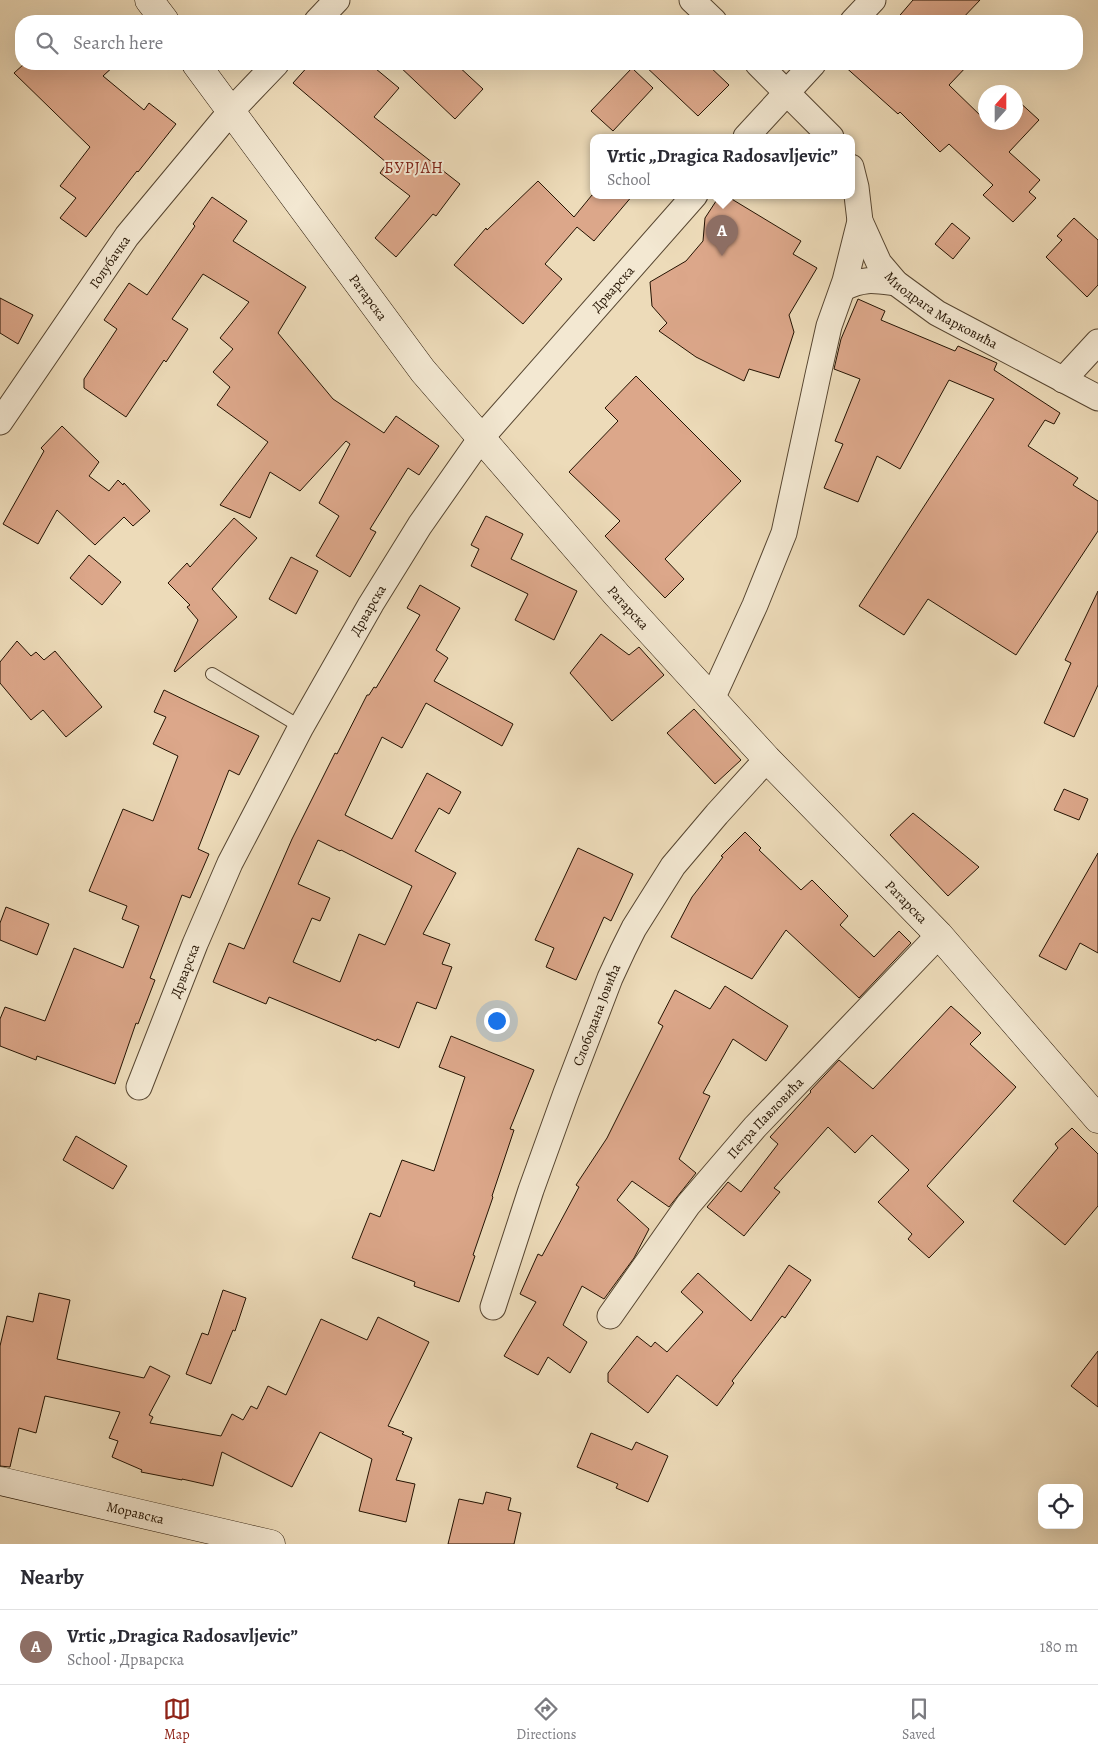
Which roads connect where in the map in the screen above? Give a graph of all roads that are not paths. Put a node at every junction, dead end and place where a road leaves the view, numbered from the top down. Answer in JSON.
{"nodes":[{"id":1,"x":149,"y":0,"type":"edge"},
{"id":2,"x":337,"y":0,"type":"edge"},
{"id":3,"x":692,"y":0,"type":"edge"},
{"id":4,"x":873,"y":0,"type":"edge"},
{"id":5,"x":160,"y":15,"type":"edge"},
{"id":6,"x":322,"y":15,"type":"edge"},
{"id":7,"x":708,"y":15,"type":"edge"},
{"id":8,"x":859,"y":15,"type":"edge"},
{"id":9,"x":200,"y":70,"type":"edge"},
{"id":10,"x":270,"y":70,"type":"edge"},
{"id":11,"x":764,"y":70,"type":"edge"},
{"id":12,"x":807,"y":70,"type":"edge"},
{"id":13,"x":787,"y":92,"type":"junction"},
{"id":14,"x":231,"y":111,"type":"junction"},
{"id":15,"x":749,"y":134,"type":"edge"},
{"id":16,"x":828,"y":134,"type":"edge"},
{"id":17,"x":855,"y":183,"type":"edge"},
{"id":18,"x":692,"y":199,"type":"edge"},
{"id":19,"x":860,"y":221,"type":"junction"},
{"id":20,"x":896,"y":284,"type":"junction"},
{"id":21,"x":843,"y":288,"type":"junction"},
{"id":22,"x":1098,"y":342,"type":"edge"},
{"id":23,"x":1063,"y":380,"type":"junction"},
{"id":24,"x":1098,"y":398,"type":"edge"},
{"id":25,"x":1,"y":420,"type":"edge"},
{"id":26,"x":481,"y":438,"type":"junction"},
{"id":27,"x":212,"y":674,"type":"dead end"},
{"id":28,"x":712,"y":699,"type":"junction"},
{"id":29,"x":301,"y":727,"type":"junction"},
{"id":30,"x":767,"y":759,"type":"junction"},
{"id":31,"x":939,"y":935,"type":"junction"},
{"id":32,"x":139,"y":1087,"type":"dead end"},
{"id":33,"x":1098,"y":1119,"type":"edge"},
{"id":34,"x":493,"y":1307,"type":"dead end"},
{"id":35,"x":610,"y":1316,"type":"dead end"},
{"id":36,"x":0,"y":1481,"type":"edge"},
{"id":37,"x":271,"y":1544,"type":"edge"}],
"edges":[{"from":1,"to":5,"type":"street"},
{"from":2,"to":6,"type":"street"},
{"from":3,"to":7,"type":"street"},
{"from":4,"to":8,"type":"street"},
{"from":9,"to":14,"type":"street","name":"Ратарска"},
{"from":10,"to":14,"type":"street","name":"Голубачка"},
{"from":11,"to":13,"type":"street"},
{"from":12,"to":13,"type":"street"},
{"from":13,"to":15,"type":"street"},
{"from":13,"to":16,"type":"street"},
{"from":14,"to":25,"type":"street","name":"Голубачка"},
{"from":14,"to":26,"type":"street","name":"Ратарска"},
{"from":17,"to":19,"type":"street","name":"Миодрага Марковића"},
{"from":18,"to":26,"type":"street","name":"Дрварска"},
{"from":19,"to":20,"type":"street","name":"Миодрага Марковића"},
{"from":19,"to":21,"type":"street"},
{"from":20,"to":21,"type":"street"},
{"from":20,"to":23,"type":"street","name":"Миодрага Марковића"},
{"from":21,"to":28,"type":"street"},
{"from":22,"to":23,"type":"street"},
{"from":23,"to":24,"type":"street","name":"Миодрага Марковића"},
{"from":26,"to":28,"type":"street","name":"Ратарска"},
{"from":26,"to":29,"type":"street","name":"Дрварска"},
{"from":27,"to":29,"type":"lane"},
{"from":28,"to":30,"type":"street","name":"Ратарска"},
{"from":29,"to":32,"type":"street","name":"Дрварска"},
{"from":30,"to":31,"type":"street","name":"Ратарска"},
{"from":30,"to":34,"type":"street","name":"Слободана Јовића"},
{"from":31,"to":33,"type":"street","name":"Ратарска"},
{"from":31,"to":35,"type":"street","name":"Петра Павловића"},
{"from":36,"to":37,"type":"street","name":"Моравска"}]}
